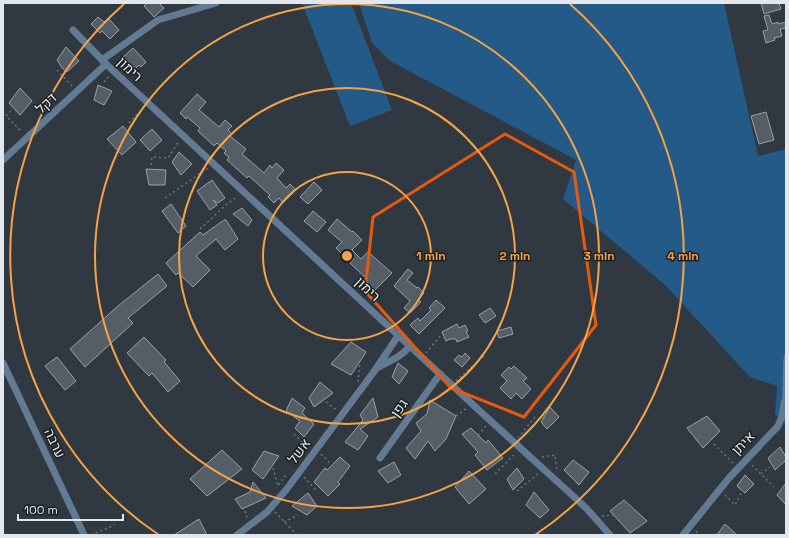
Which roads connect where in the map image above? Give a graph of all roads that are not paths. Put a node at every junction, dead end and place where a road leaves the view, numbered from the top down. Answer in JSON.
{"nodes":[{"id":1,"x":216,"y":3,"type":"edge"},
{"id":2,"x":73,"y":30,"type":"dead end"},
{"id":3,"x":104,"y":62,"type":"junction"},
{"id":4,"x":3,"y":160,"type":"edge"},
{"id":5,"x":398,"y":336,"type":"junction"},
{"id":6,"x":410,"y":346,"type":"junction"},
{"id":7,"x":786,"y":355,"type":"edge"},
{"id":8,"x":3,"y":363,"type":"edge"},
{"id":9,"x":373,"y":373,"type":"junction"},
{"id":10,"x":440,"y":374,"type":"junction"},
{"id":11,"x":6,"y":378,"type":"edge"},
{"id":12,"x":784,"y":402,"type":"joint"},
{"id":13,"x":380,"y":458,"type":"dead end"},
{"id":14,"x":84,"y":535,"type":"edge"},
{"id":15,"x":237,"y":535,"type":"edge"},
{"id":16,"x":610,"y":535,"type":"edge"},
{"id":17,"x":683,"y":535,"type":"edge"}],
"edges":[{"from":1,"to":3,"type":"street","name":"דקל"},
{"from":2,"to":3,"type":"street","name":"רימון"},
{"from":3,"to":4,"type":"street","name":"דקל"},
{"from":3,"to":5,"type":"street","name":"רימון"},
{"from":5,"to":6,"type":"street","name":"רימון"},
{"from":5,"to":9,"type":"street","name":"אשל"},
{"from":6,"to":9,"type":"street","name":"אשל"},
{"from":6,"to":10,"type":"street","name":"רימון"},
{"from":7,"to":12,"type":"lane","name":"איתן"},
{"from":8,"to":11,"type":"street","name":"ערבה"},
{"from":9,"to":15,"type":"street","name":"אשל"},
{"from":10,"to":13,"type":"street","name":"גפן"},
{"from":10,"to":16,"type":"street","name":"רימון"},
{"from":11,"to":14,"type":"street","name":"ערבה"},
{"from":12,"to":17,"type":"street","name":"איתן"}]}
